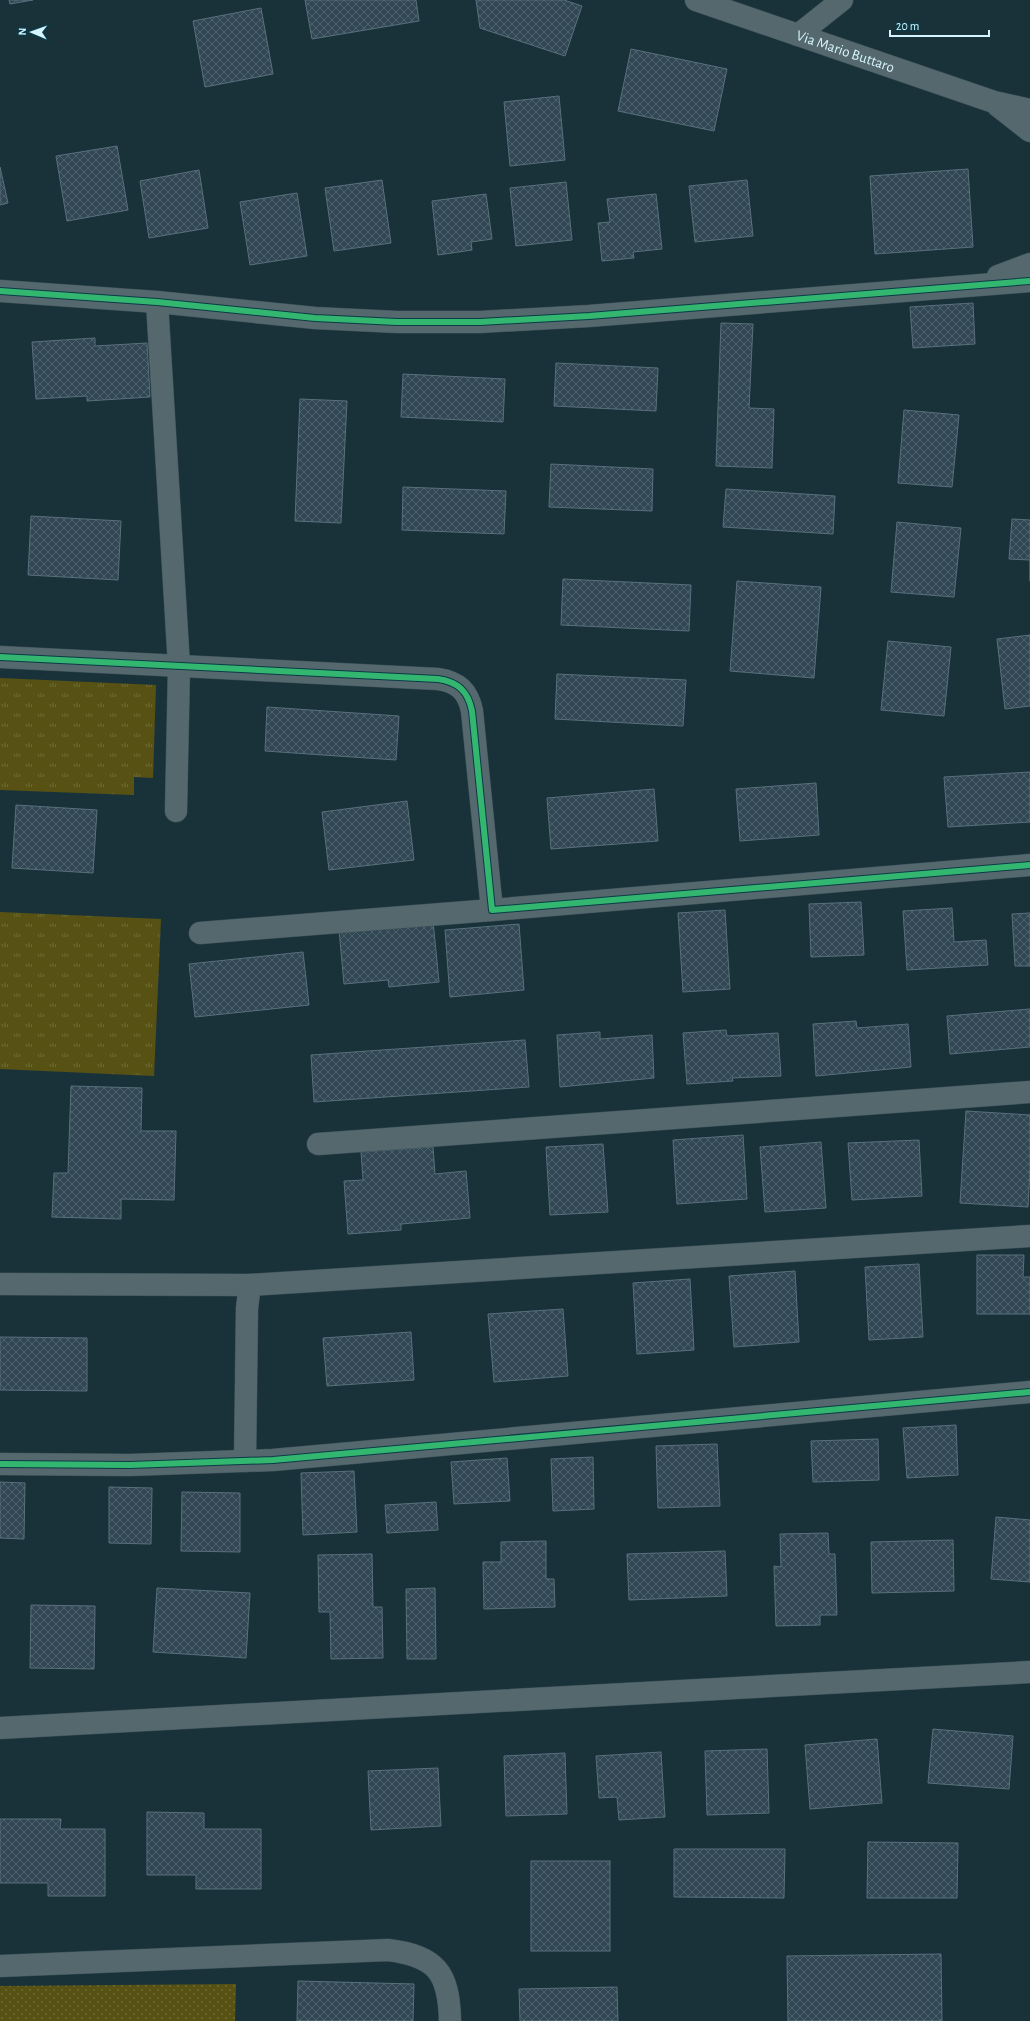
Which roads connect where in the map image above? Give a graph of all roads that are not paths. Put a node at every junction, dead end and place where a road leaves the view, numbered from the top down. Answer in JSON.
{"nodes":[{"id":1,"x":696,"y":0,"type":"edge"},
{"id":2,"x":842,"y":0,"type":"edge"},
{"id":3,"x":798,"y":35,"type":"junction"},
{"id":4,"x":994,"y":102,"type":"junction"},
{"id":5,"x":1030,"y":110,"type":"edge"},
{"id":6,"x":1030,"y":131,"type":"edge"},
{"id":7,"x":1030,"y":264,"type":"edge"},
{"id":8,"x":1030,"y":281,"type":"edge"},
{"id":9,"x":974,"y":284,"type":"junction"},
{"id":10,"x":0,"y":291,"type":"edge"},
{"id":11,"x":157,"y":302,"type":"junction"},
{"id":12,"x":0,"y":657,"type":"edge"},
{"id":13,"x":179,"y":666,"type":"junction"},
{"id":14,"x":176,"y":811,"type":"dead end"},
{"id":15,"x":1030,"y":865,"type":"edge"},
{"id":16,"x":492,"y":910,"type":"junction"},
{"id":17,"x":200,"y":933,"type":"dead end"},
{"id":18,"x":1030,"y":1092,"type":"edge"},
{"id":19,"x":318,"y":1144,"type":"dead end"},
{"id":20,"x":1030,"y":1236,"type":"edge"},
{"id":21,"x":0,"y":1284,"type":"edge"},
{"id":22,"x":250,"y":1285,"type":"junction"},
{"id":23,"x":1030,"y":1392,"type":"edge"},
{"id":24,"x":245,"y":1461,"type":"junction"},
{"id":25,"x":0,"y":1464,"type":"edge"},
{"id":26,"x":1030,"y":1672,"type":"edge"},
{"id":27,"x":0,"y":1728,"type":"edge"},
{"id":28,"x":0,"y":1966,"type":"edge"},
{"id":29,"x":450,"y":2021,"type":"edge"}],
"edges":[{"from":1,"to":3,"type":"street","name":"Via Mario Buttaro"},
{"from":2,"to":3,"type":"street"},
{"from":3,"to":4,"type":"street","name":"Via Mario Buttaro"},
{"from":4,"to":5,"type":"street","name":"Via Mario Buttaro"},
{"from":4,"to":6,"type":"street","name":"Via Mario Buttaro"},
{"from":7,"to":9,"type":"street"},
{"from":8,"to":9,"type":"street"},
{"from":9,"to":11,"type":"street"},
{"from":10,"to":11,"type":"street"},
{"from":11,"to":13,"type":"street"},
{"from":12,"to":13,"type":"street"},
{"from":13,"to":14,"type":"street"},
{"from":13,"to":16,"type":"street"},
{"from":15,"to":16,"type":"street"},
{"from":16,"to":17,"type":"street"},
{"from":18,"to":19,"type":"street"},
{"from":20,"to":22,"type":"street"},
{"from":21,"to":22,"type":"street"},
{"from":22,"to":24,"type":"street"},
{"from":23,"to":24,"type":"street"},
{"from":24,"to":25,"type":"street"},
{"from":26,"to":27,"type":"street"},
{"from":28,"to":29,"type":"street"}]}
